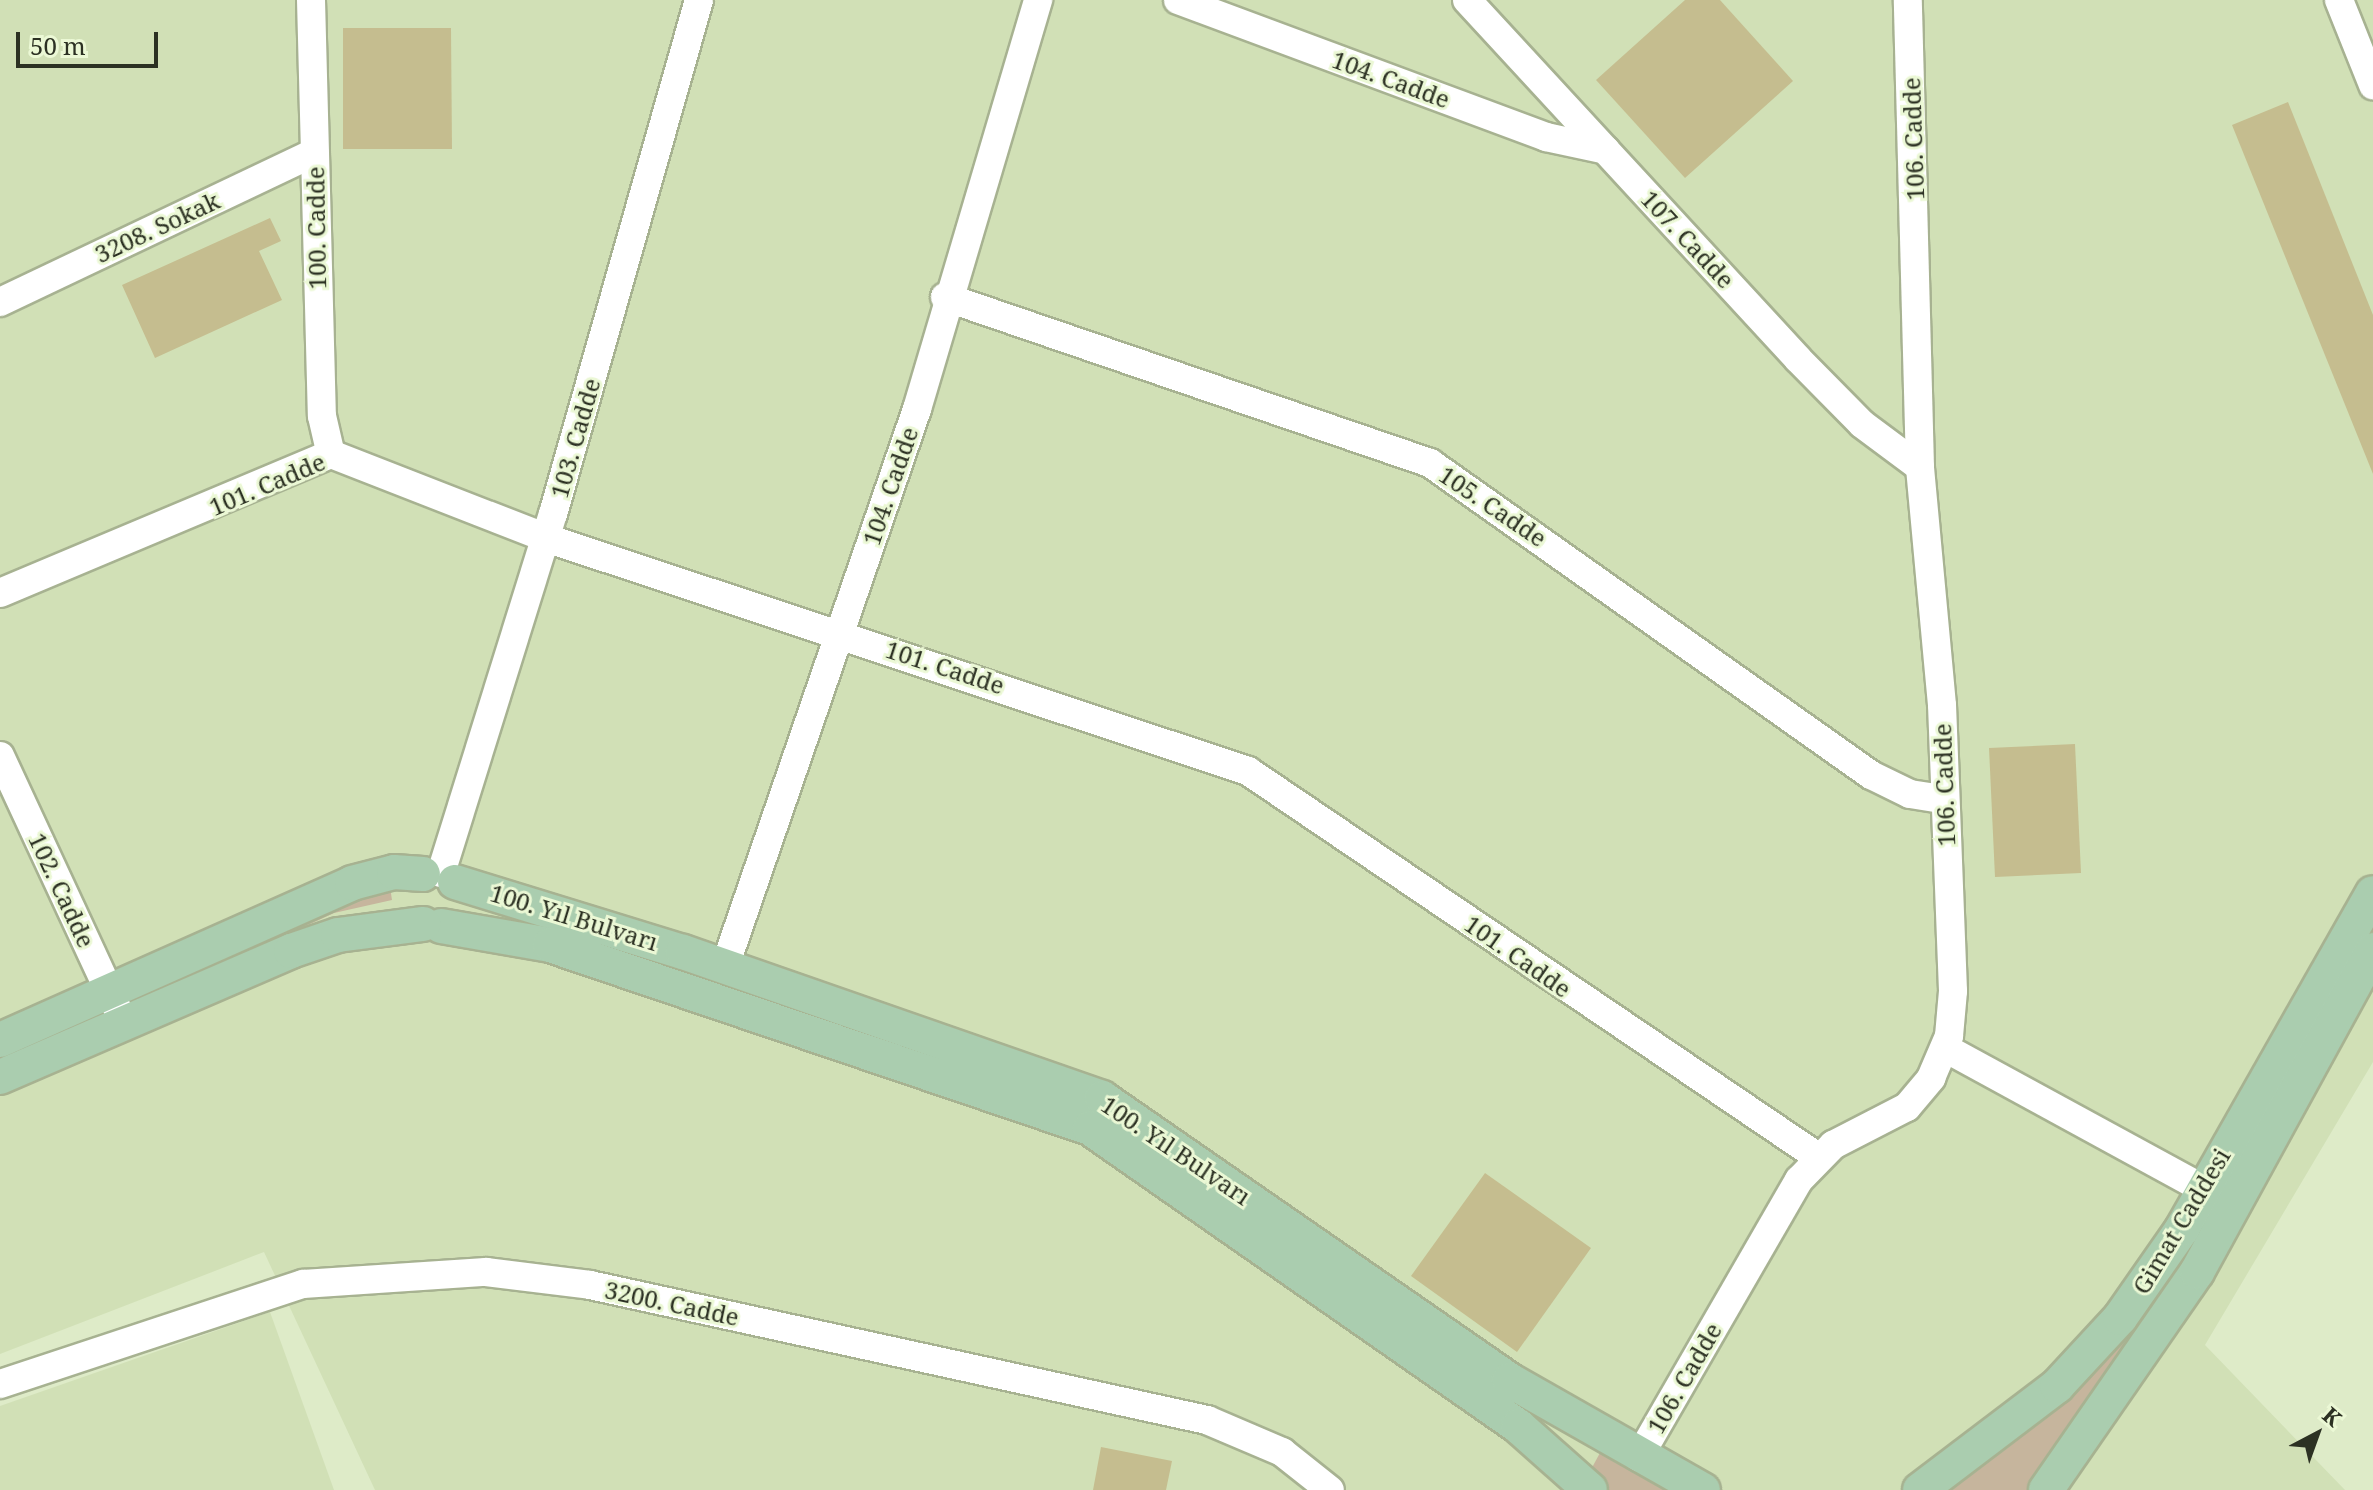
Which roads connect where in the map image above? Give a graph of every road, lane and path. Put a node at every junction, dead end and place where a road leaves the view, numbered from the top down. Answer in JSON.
{"nodes":[{"id":1,"x":311,"y":0,"type":"edge"},
{"id":2,"x":699,"y":0,"type":"edge"},
{"id":3,"x":1038,"y":0,"type":"edge"},
{"id":4,"x":1178,"y":0,"type":"edge"},
{"id":5,"x":1467,"y":0,"type":"edge"},
{"id":6,"x":1908,"y":0,"type":"edge"},
{"id":7,"x":2339,"y":0,"type":"edge"},
{"id":8,"x":2373,"y":85,"type":"edge"},
{"id":9,"x":1606,"y":150,"type":"junction"},
{"id":10,"x":314,"y":153,"type":"junction"},
{"id":11,"x":945,"y":297,"type":"junction"},
{"id":12,"x":0,"y":302,"type":"edge"},
{"id":13,"x":331,"y":454,"type":"junction"},
{"id":14,"x":1920,"y":467,"type":"junction"},
{"id":15,"x":546,"y":538,"type":"junction"},
{"id":16,"x":0,"y":593,"type":"edge"},
{"id":17,"x":840,"y":633,"type":"junction"},
{"id":18,"x":0,"y":756,"type":"edge"},
{"id":19,"x":1943,"y":799,"type":"junction"},
{"id":20,"x":440,"y":876,"type":"junction"},
{"id":21,"x":2373,"y":893,"type":"edge"},
{"id":22,"x":432,"y":925,"type":"junction"},
{"id":23,"x":2373,"y":950,"type":"edge"},
{"id":24,"x":725,"y":966,"type":"junction"},
{"id":25,"x":117,"y":1008,"type":"junction"},
{"id":26,"x":0,"y":1040,"type":"edge"},
{"id":27,"x":1945,"y":1048,"type":"junction"},
{"id":28,"x":0,"y":1077,"type":"edge"},
{"id":29,"x":1818,"y":1157,"type":"junction"},
{"id":30,"x":2204,"y":1189,"type":"junction"},
{"id":31,"x":0,"y":1384,"type":"edge"},
{"id":32,"x":1639,"y":1457,"type":"junction"},
{"id":33,"x":1330,"y":1490,"type":"edge"},
{"id":34,"x":1590,"y":1490,"type":"edge"},
{"id":35,"x":1703,"y":1490,"type":"edge"},
{"id":36,"x":1920,"y":1490,"type":"edge"},
{"id":37,"x":2046,"y":1490,"type":"edge"}],
"edges":[{"from":1,"to":10,"type":"street","name":"100. Cadde"},
{"from":2,"to":15,"type":"street","name":"103. Cadde"},
{"from":3,"to":11,"type":"street","name":"104. Cadde"},
{"from":4,"to":9,"type":"street","name":"104. Cadde"},
{"from":5,"to":9,"type":"street","name":"107. Cadde"},
{"from":6,"to":14,"type":"street","name":"106. Cadde"},
{"from":7,"to":8,"type":"street"},
{"from":9,"to":14,"type":"street","name":"107. Cadde"},
{"from":10,"to":12,"type":"street","name":"3208. Sokak"},
{"from":10,"to":13,"type":"street","name":"100. Cadde"},
{"from":11,"to":17,"type":"street","name":"104. Cadde"},
{"from":11,"to":19,"type":"street","name":"105. Cadde"},
{"from":13,"to":15,"type":"street","name":"101. Cadde"},
{"from":13,"to":16,"type":"street","name":"101. Cadde"},
{"from":14,"to":19,"type":"street","name":"106. Cadde"},
{"from":15,"to":17,"type":"street","name":"101. Cadde"},
{"from":15,"to":20,"type":"street","name":"103. Cadde"},
{"from":17,"to":24,"type":"street","name":"104. Cadde"},
{"from":17,"to":29,"type":"street","name":"101. Cadde"},
{"from":18,"to":25,"type":"street","name":"102. Cadde"},
{"from":19,"to":27,"type":"street","name":"106. Cadde"},
{"from":20,"to":22,"type":"main road"},
{"from":20,"to":22,"type":"main road"},
{"from":20,"to":24,"type":"main road","name":"100. Yıl Bulvarı"},
{"from":20,"to":25,"type":"main road","name":"100. Yıl Bulvarı"},
{"from":21,"to":30,"type":"main road","name":"Gimat Caddesi"},
{"from":22,"to":25,"type":"main road","name":"100. Yıl Bulvarı"},
{"from":22,"to":34,"type":"main road","name":"100. Yıl Bulvarı"},
{"from":23,"to":37,"type":"main road","name":"Gimat Caddesi"},
{"from":24,"to":32,"type":"main road","name":"100. Yıl Bulvarı"},
{"from":25,"to":26,"type":"main road","name":"100. Yıl Bulvarı"},
{"from":25,"to":28,"type":"main road","name":"100. Yıl Bulvarı"},
{"from":27,"to":29,"type":"street","name":"106. Cadde"},
{"from":27,"to":30,"type":"street"},
{"from":29,"to":32,"type":"street","name":"106. Cadde"},
{"from":30,"to":36,"type":"main road","name":"Gimat Caddesi"},
{"from":31,"to":33,"type":"street","name":"3200. Cadde"},
{"from":32,"to":35,"type":"main road","name":"100. Yıl Bulvarı"}]}
